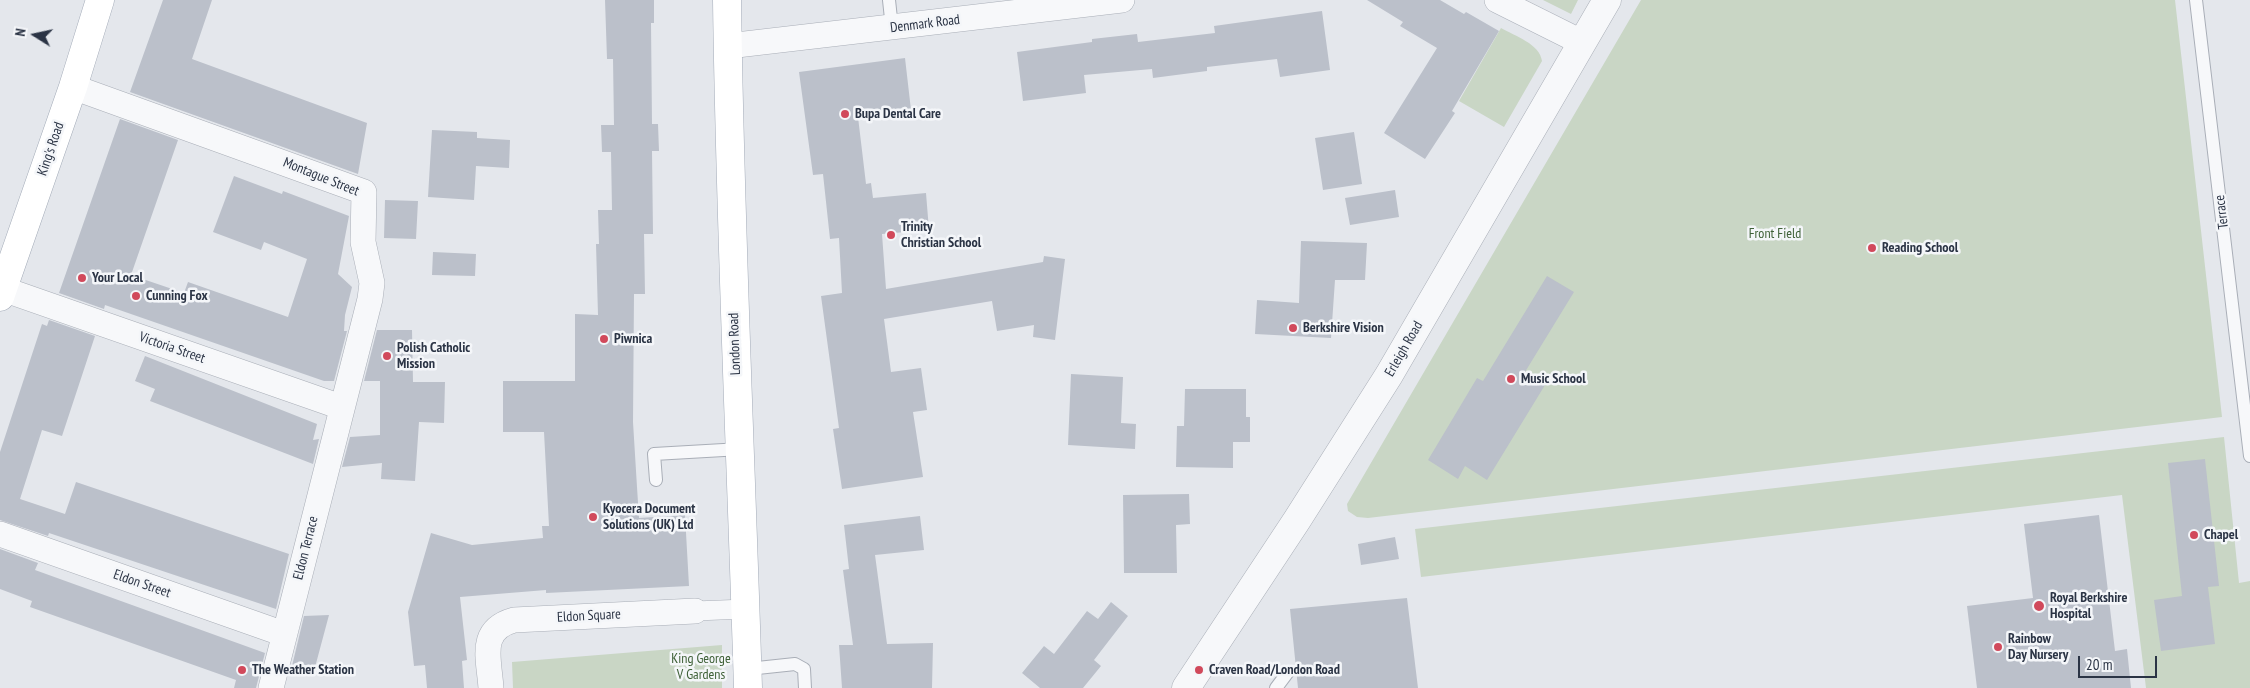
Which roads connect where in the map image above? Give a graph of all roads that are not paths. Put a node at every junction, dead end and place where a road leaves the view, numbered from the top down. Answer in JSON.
{"nodes":[{"id":1,"x":100,"y":0,"type":"edge"},
{"id":2,"x":727,"y":0,"type":"edge"},
{"id":3,"x":889,"y":0,"type":"edge"},
{"id":4,"x":1122,"y":0,"type":"edge"},
{"id":5,"x":1497,"y":0,"type":"edge"},
{"id":6,"x":1607,"y":0,"type":"edge"},
{"id":7,"x":2196,"y":0,"type":"edge"},
{"id":8,"x":892,"y":28,"type":"junction"},
{"id":9,"x":1581,"y":45,"type":"junction"},
{"id":10,"x":728,"y":46,"type":"junction"},
{"id":11,"x":72,"y":87,"type":"junction"},
{"id":12,"x":2,"y":293,"type":"edge"},
{"id":13,"x":341,"y":407,"type":"junction"},
{"id":14,"x":2248,"y":424,"type":"edge"},
{"id":15,"x":740,"y":449,"type":"junction"},
{"id":16,"x":2250,"y":456,"type":"edge"},
{"id":17,"x":656,"y":480,"type":"dead end"},
{"id":18,"x":0,"y":534,"type":"edge"},
{"id":19,"x":746,"y":609,"type":"junction"},
{"id":20,"x":695,"y":611,"type":"joint"},
{"id":21,"x":284,"y":634,"type":"junction"},
{"id":22,"x":1288,"y":672,"type":"dead end"},
{"id":23,"x":748,"y":679,"type":"edge"},
{"id":24,"x":271,"y":688,"type":"edge"},
{"id":25,"x":491,"y":688,"type":"edge"},
{"id":26,"x":805,"y":688,"type":"edge"},
{"id":27,"x":1186,"y":688,"type":"edge"},
{"id":28,"x":1276,"y":688,"type":"edge"}],
"edges":[{"from":1,"to":11,"type":"main road","name":"King's Road"},
{"from":2,"to":10,"type":"main road","name":"London Road"},
{"from":3,"to":8,"type":"lane"},
{"from":4,"to":8,"type":"street","name":"Denmark Road"},
{"from":5,"to":9,"type":"street"},
{"from":6,"to":9,"type":"street","name":"Erleigh Road"},
{"from":7,"to":14,"type":"lane","name":"Terrace"},
{"from":8,"to":10,"type":"street","name":"Denmark Road"},
{"from":9,"to":27,"type":"street","name":"Erleigh Road"},
{"from":10,"to":15,"type":"main road","name":"London Road"},
{"from":11,"to":12,"type":"main road","name":"King's Road"},
{"from":11,"to":13,"type":"street","name":"Montague Street"},
{"from":12,"to":13,"type":"street","name":"Victoria Street"},
{"from":13,"to":21,"type":"street","name":"Eldon Terrace"},
{"from":14,"to":16,"type":"lane","name":"Terrace"},
{"from":15,"to":17,"type":"lane"},
{"from":15,"to":19,"type":"main road","name":"London Road"},
{"from":18,"to":21,"type":"street","name":"Eldon Street"},
{"from":19,"to":20,"type":"street","name":"Eldon Square"},
{"from":19,"to":23,"type":"main road","name":"London Road"},
{"from":20,"to":25,"type":"street","name":"Eldon Square"},
{"from":21,"to":24,"type":"street","name":"Eldon Terrace"},
{"from":22,"to":28,"type":"lane"},
{"from":23,"to":26,"type":"lane"}]}
